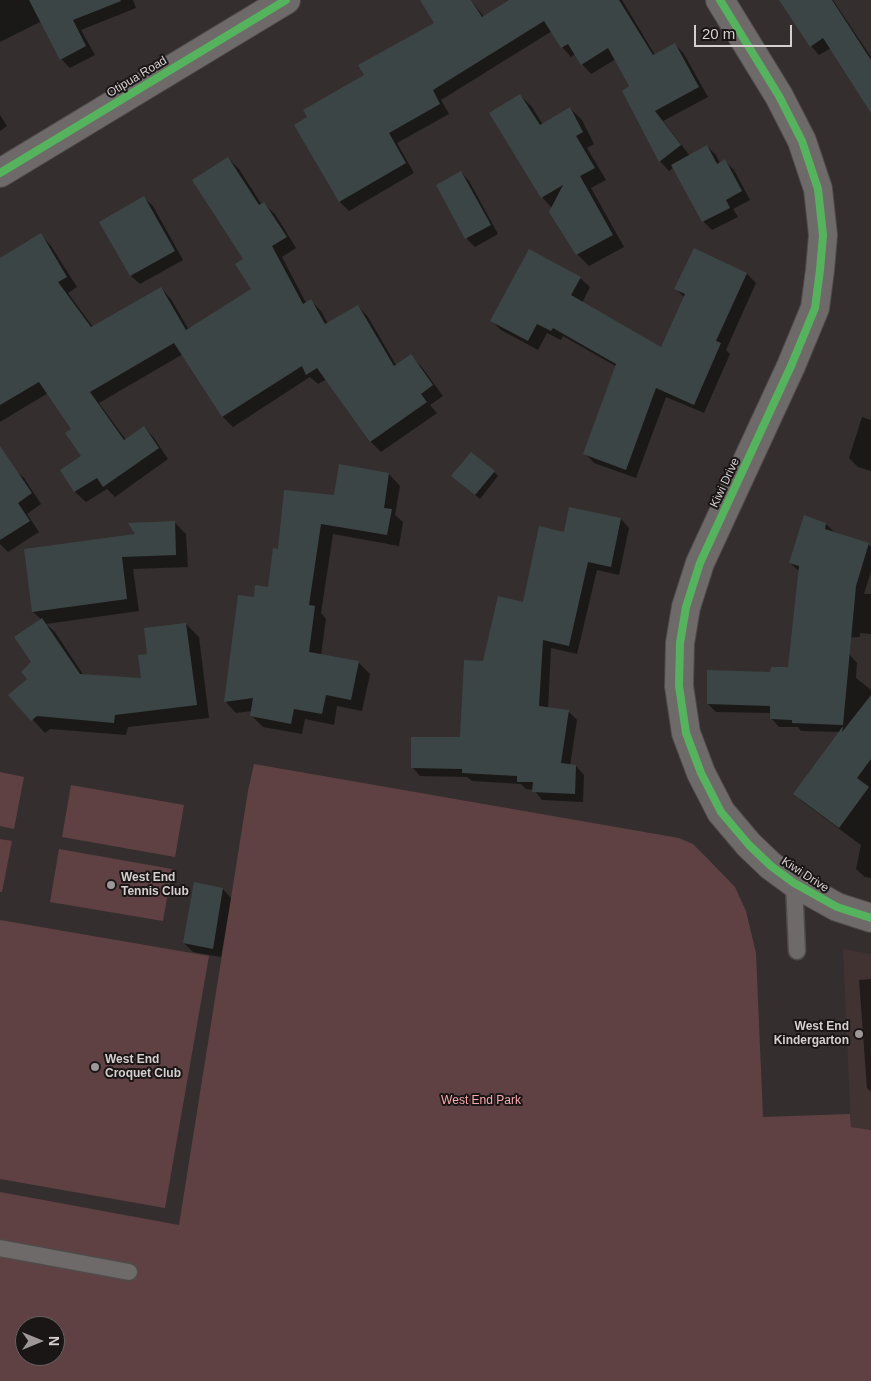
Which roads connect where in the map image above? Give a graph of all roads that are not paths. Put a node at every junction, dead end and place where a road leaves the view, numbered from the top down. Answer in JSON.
{"nodes":[{"id":1,"x":286,"y":0,"type":"edge"},
{"id":2,"x":720,"y":0,"type":"edge"},
{"id":3,"x":0,"y":173,"type":"edge"},
{"id":4,"x":794,"y":883,"type":"junction"},
{"id":5,"x":871,"y":918,"type":"edge"},
{"id":6,"x":797,"y":951,"type":"dead end"},
{"id":7,"x":0,"y":1248,"type":"edge"},
{"id":8,"x":129,"y":1272,"type":"dead end"}],
"edges":[{"from":1,"to":3,"type":"street","name":"Otipua Road"},
{"from":2,"to":4,"type":"street","name":"Kiwi Drive"},
{"from":4,"to":5,"type":"street","name":"Kiwi Drive"},
{"from":4,"to":6,"type":"lane"},
{"from":7,"to":8,"type":"lane"}]}
